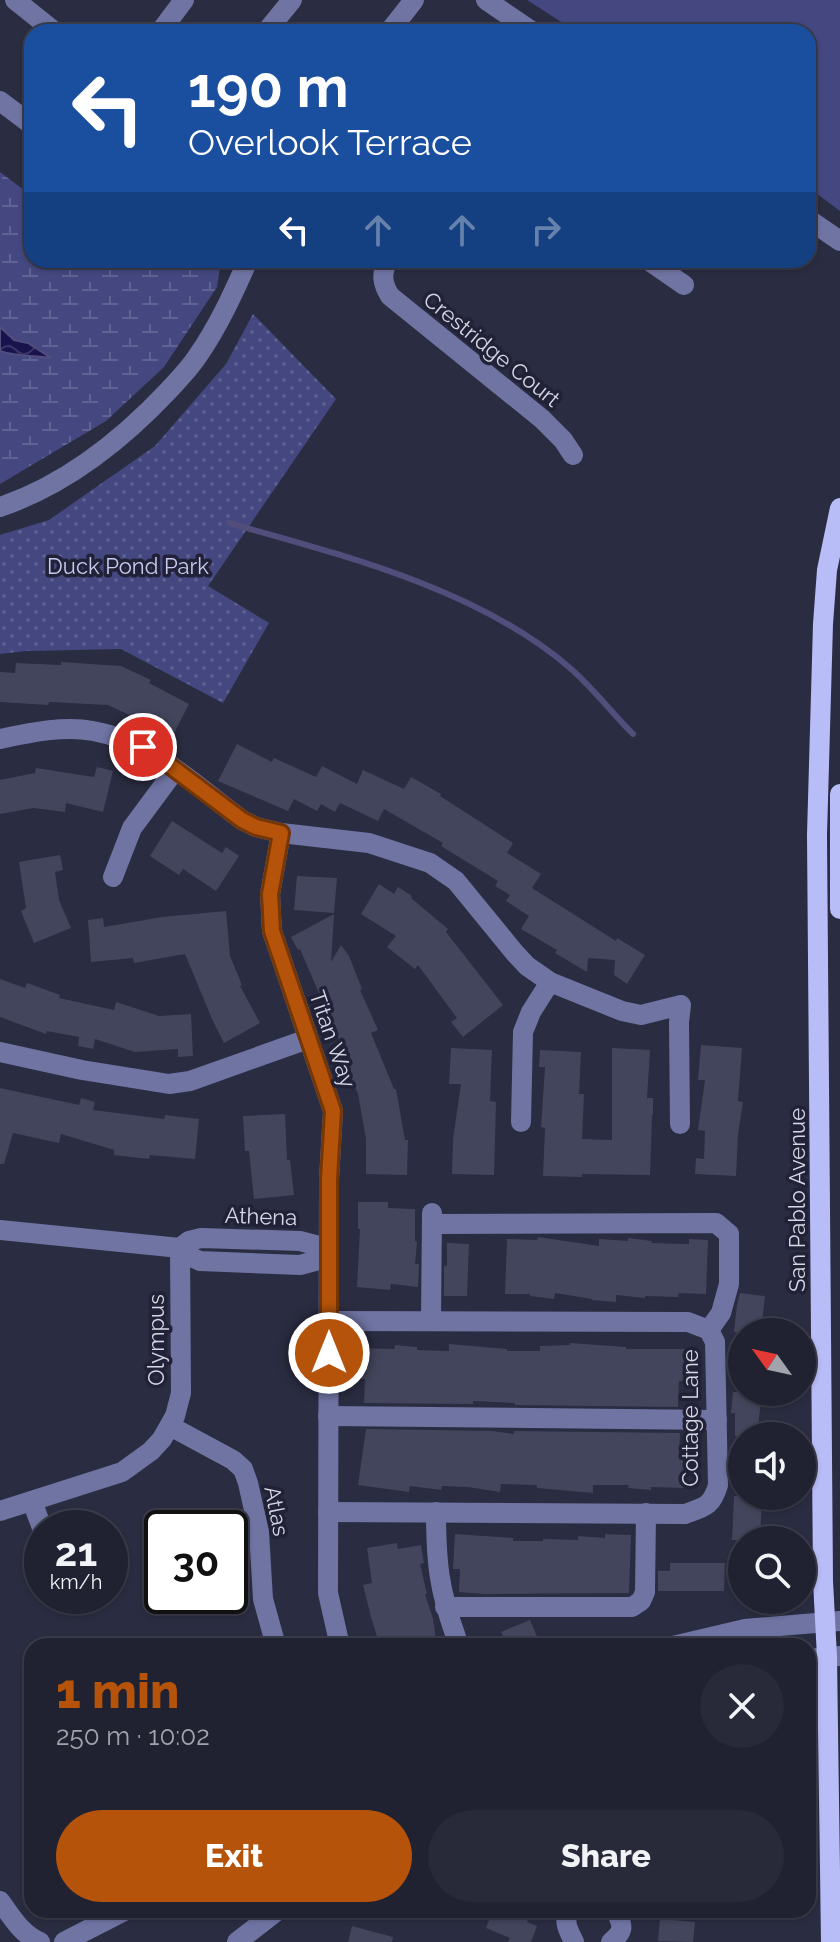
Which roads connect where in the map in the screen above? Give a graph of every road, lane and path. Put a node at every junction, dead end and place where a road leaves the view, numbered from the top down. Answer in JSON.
{"nodes":[{"id":1,"x":15,"y":0,"type":"edge"},
{"id":2,"x":292,"y":0,"type":"edge"},
{"id":3,"x":414,"y":0,"type":"edge"},
{"id":4,"x":486,"y":0,"type":"edge"},
{"id":5,"x":174,"y":3,"type":"edge"},
{"id":6,"x":45,"y":24,"type":"edge"},
{"id":7,"x":164,"y":24,"type":"edge"},
{"id":8,"x":272,"y":24,"type":"edge"},
{"id":9,"x":395,"y":24,"type":"edge"},
{"id":10,"x":521,"y":24,"type":"edge"},
{"id":11,"x":0,"y":101,"type":"edge"},
{"id":12,"x":24,"y":119,"type":"edge"},
{"id":13,"x":816,"y":224,"type":"edge"},
{"id":14,"x":840,"y":241,"type":"edge"},
{"id":15,"x":245,"y":268,"type":"edge"},
{"id":16,"x":660,"y":268,"type":"edge"},
{"id":17,"x":385,"y":270,"type":"edge"},
{"id":18,"x":684,"y":285,"type":"dead end"},
{"id":19,"x":573,"y":455,"type":"dead end"},
{"id":20,"x":0,"y":507,"type":"edge"},
{"id":21,"x":840,"y":508,"type":"edge"},
{"id":22,"x":0,"y":739,"type":"edge"},
{"id":23,"x":175,"y":770,"type":"junction"},
{"id":24,"x":840,"y":794,"type":"edge"},
{"id":25,"x":281,"y":833,"type":"junction"},
{"id":26,"x":113,"y":877,"type":"dead end"},
{"id":27,"x":840,"y":909,"type":"edge"},
{"id":28,"x":550,"y":982,"type":"junction"},
{"id":29,"x":308,"y":1039,"type":"junction"},
{"id":30,"x":0,"y":1052,"type":"edge"},
{"id":31,"x":521,"y":1122,"type":"dead end"},
{"id":32,"x":680,"y":1124,"type":"dead end"},
{"id":33,"x":0,"y":1230,"type":"edge"},
{"id":34,"x":180,"y":1248,"type":"junction"},
{"id":35,"x":329,"y":1252,"type":"junction"},
{"id":36,"x":431,"y":1320,"type":"junction"},
{"id":37,"x":329,"y":1321,"type":"junction"},
{"id":38,"x":709,"y":1330,"type":"junction"},
{"id":39,"x":328,"y":1416,"type":"junction"},
{"id":40,"x":717,"y":1420,"type":"junction"},
{"id":41,"x":170,"y":1426,"type":"junction"},
{"id":42,"x":32,"y":1501,"type":"junction"},
{"id":43,"x":35,"y":1510,"type":"edge"},
{"id":44,"x":0,"y":1511,"type":"edge"},
{"id":45,"x":328,"y":1512,"type":"junction"},
{"id":46,"x":436,"y":1512,"type":"junction"},
{"id":47,"x":646,"y":1513,"type":"junction"},
{"id":48,"x":445,"y":1607,"type":"junction"},
{"id":49,"x":832,"y":1622,"type":"edge"},
{"id":50,"x":456,"y":1637,"type":"dead end"},
{"id":51,"x":274,"y":1638,"type":"edge"},
{"id":52,"x":338,"y":1638,"type":"edge"},
{"id":53,"x":707,"y":1638,"type":"edge"},
{"id":54,"x":825,"y":1657,"type":"edge"},
{"id":55,"x":0,"y":1901,"type":"edge"},
{"id":56,"x":110,"y":1918,"type":"edge"},
{"id":57,"x":268,"y":1918,"type":"edge"},
{"id":58,"x":567,"y":1918,"type":"edge"},
{"id":59,"x":619,"y":1918,"type":"edge"},
{"id":60,"x":16,"y":1936,"type":"edge"},
{"id":61,"x":40,"y":1942,"type":"edge"},
{"id":62,"x":64,"y":1942,"type":"edge"},
{"id":63,"x":237,"y":1942,"type":"edge"},
{"id":64,"x":574,"y":1942,"type":"edge"},
{"id":65,"x":611,"y":1942,"type":"edge"},
{"id":66,"x":831,"y":1942,"type":"edge"}],
"edges":[{"from":1,"to":6,"type":"street"},
{"from":2,"to":8,"type":"street"},
{"from":3,"to":9,"type":"street"},
{"from":4,"to":10,"type":"street"},
{"from":5,"to":7,"type":"street"},
{"from":11,"to":12,"type":"street"},
{"from":13,"to":14,"type":"street"},
{"from":15,"to":20,"type":"street"},
{"from":16,"to":18,"type":"street"},
{"from":17,"to":19,"type":"street","name":"Crestridge Court"},
{"from":21,"to":49,"type":"main road","name":"San Pablo Avenue"},
{"from":22,"to":23,"type":"street"},
{"from":23,"to":25,"type":"street"},
{"from":23,"to":26,"type":"street"},
{"from":24,"to":27,"type":"main road"},
{"from":25,"to":28,"type":"street"},
{"from":25,"to":29,"type":"street","name":"Titan Way"},
{"from":28,"to":31,"type":"street"},
{"from":28,"to":32,"type":"street"},
{"from":29,"to":30,"type":"street"},
{"from":29,"to":35,"type":"street","name":"Titan Way"},
{"from":33,"to":34,"type":"street","name":"Athena"},
{"from":34,"to":35,"type":"street","name":"Athena"},
{"from":34,"to":41,"type":"street","name":"Olympus"},
{"from":35,"to":37,"type":"street","name":"Titan Way"},
{"from":36,"to":37,"type":"street","name":"Cottage Lane"},
{"from":36,"to":38,"type":"street","name":"Cottage Lane"},
{"from":36,"to":38,"type":"street"},
{"from":37,"to":39,"type":"street","name":"Titan Way"},
{"from":38,"to":40,"type":"street","name":"Cottage Lane"},
{"from":39,"to":40,"type":"street"},
{"from":39,"to":45,"type":"street","name":"Titan Way"},
{"from":40,"to":47,"type":"street","name":"Cottage Lane"},
{"from":41,"to":42,"type":"street","name":"Olympus"},
{"from":41,"to":51,"type":"street","name":"Atlas"},
{"from":42,"to":43,"type":"street"},
{"from":42,"to":44,"type":"street","name":"Olympus"},
{"from":45,"to":46,"type":"street","name":"Cottage Lane"},
{"from":45,"to":52,"type":"street","name":"Titan Way"},
{"from":46,"to":47,"type":"street","name":"Cottage Lane"},
{"from":46,"to":48,"type":"street"},
{"from":47,"to":48,"type":"street"},
{"from":48,"to":50,"type":"street"},
{"from":49,"to":53,"type":"street"},
{"from":49,"to":54,"type":"main road","name":"San Pablo Avenue"},
{"from":54,"to":66,"type":"main road","name":"San Pablo Avenue"},
{"from":55,"to":60,"type":"street"},
{"from":56,"to":62,"type":"street"},
{"from":57,"to":63,"type":"street"},
{"from":58,"to":64,"type":"street"},
{"from":59,"to":65,"type":"street"},
{"from":60,"to":61,"type":"street"}]}
